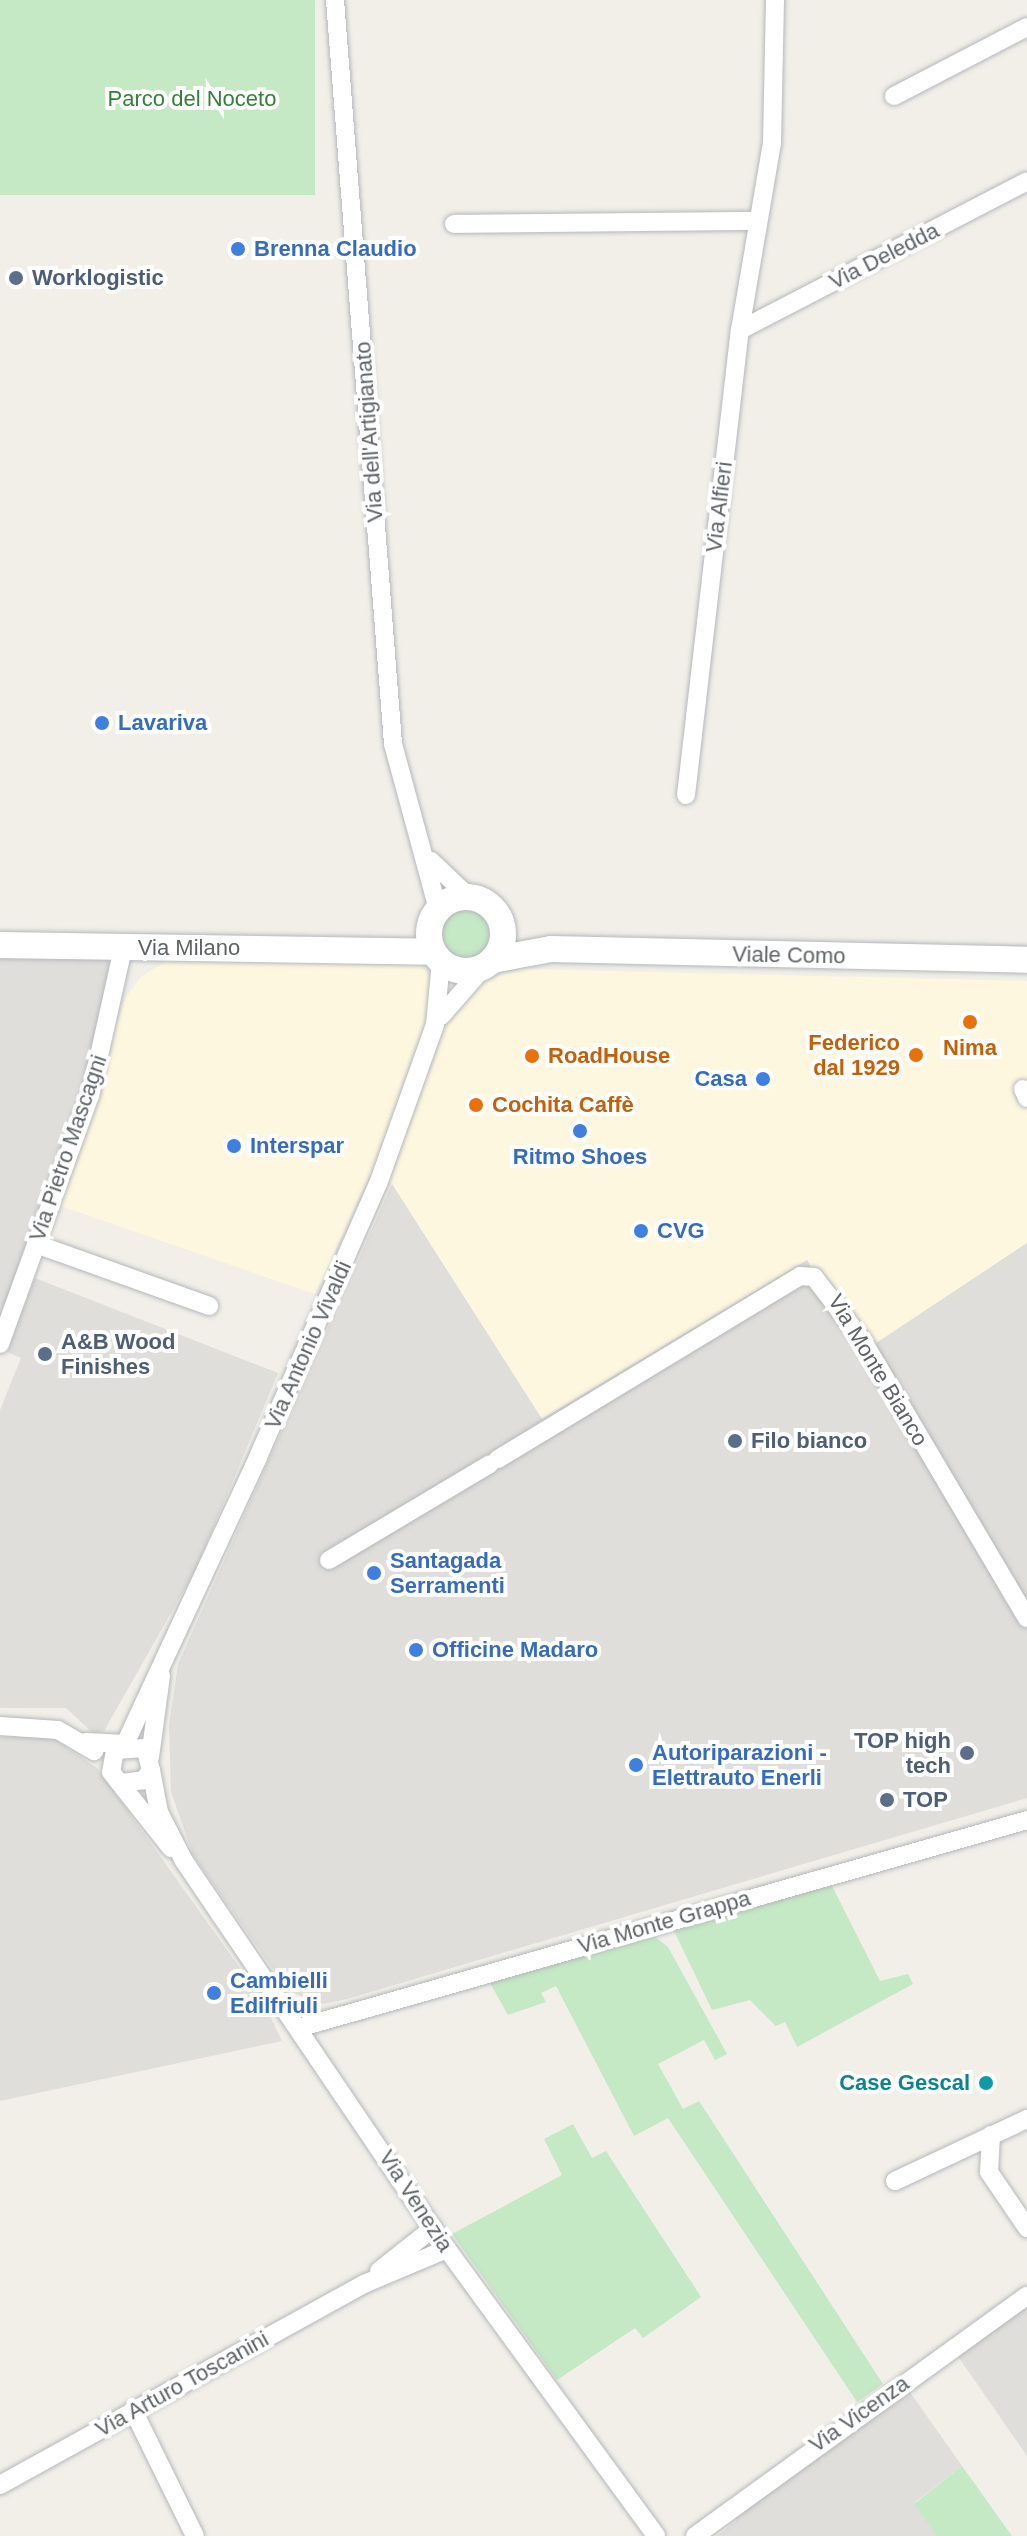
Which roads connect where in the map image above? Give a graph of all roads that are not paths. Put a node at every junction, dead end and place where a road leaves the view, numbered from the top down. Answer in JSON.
{"nodes":[{"id":1,"x":335,"y":0,"type":"edge"},
{"id":2,"x":775,"y":0,"type":"edge"},
{"id":3,"x":1027,"y":27,"type":"edge"},
{"id":4,"x":894,"y":96,"type":"dead end"},
{"id":5,"x":1027,"y":181,"type":"edge"},
{"id":6,"x":758,"y":221,"type":"junction"},
{"id":7,"x":454,"y":224,"type":"dead end"},
{"id":8,"x":740,"y":330,"type":"junction"},
{"id":9,"x":686,"y":795,"type":"dead end"},
{"id":10,"x":429,"y":858,"type":"junction"},
{"id":11,"x":470,"y":898,"type":"junction"},
{"id":12,"x":438,"y":910,"type":"junction"},
{"id":13,"x":499,"y":918,"type":"junction"},
{"id":14,"x":0,"y":945,"type":"edge"},
{"id":15,"x":123,"y":948,"type":"junction"},
{"id":16,"x":377,"y":948,"type":"junction"},
{"id":17,"x":551,"y":949,"type":"junction"},
{"id":18,"x":437,"y":957,"type":"junction"},
{"id":19,"x":1027,"y":960,"type":"edge"},
{"id":20,"x":488,"y":964,"type":"junction"},
{"id":21,"x":435,"y":1025,"type":"junction"},
{"id":22,"x":36,"y":1244,"type":"junction"},
{"id":23,"x":209,"y":1306,"type":"dead end"},
{"id":24,"x":0,"y":1344,"type":"edge"},
{"id":25,"x":329,"y":1560,"type":"dead end"},
{"id":26,"x":1027,"y":1618,"type":"edge"},
{"id":27,"x":163,"y":1658,"type":"junction"},
{"id":28,"x":0,"y":1726,"type":"edge"},
{"id":29,"x":86,"y":1742,"type":"junction"},
{"id":30,"x":125,"y":1744,"type":"junction"},
{"id":31,"x":151,"y":1764,"type":"junction"},
{"id":32,"x":116,"y":1777,"type":"junction"},
{"id":33,"x":1027,"y":1820,"type":"edge"},
{"id":34,"x":184,"y":1861,"type":"junction"},
{"id":35,"x":302,"y":2027,"type":"junction"},
{"id":36,"x":1027,"y":2119,"type":"edge"},
{"id":37,"x":991,"y":2135,"type":"junction"},
{"id":38,"x":895,"y":2181,"type":"dead end"},
{"id":39,"x":433,"y":2228,"type":"junction"},
{"id":40,"x":1027,"y":2228,"type":"edge"},
{"id":41,"x":447,"y":2249,"type":"junction"},
{"id":42,"x":364,"y":2284,"type":"junction"},
{"id":43,"x":1027,"y":2296,"type":"edge"},
{"id":44,"x":133,"y":2410,"type":"junction"},
{"id":45,"x":0,"y":2485,"type":"edge"},
{"id":46,"x":195,"y":2536,"type":"edge"},
{"id":47,"x":656,"y":2536,"type":"edge"},
{"id":48,"x":695,"y":2536,"type":"edge"}],
"edges":[{"from":1,"to":10,"type":"street","name":"Via dell'Artigianato"},
{"from":2,"to":6,"type":"street","name":"Via Alfieri"},
{"from":3,"to":4,"type":"street"},
{"from":5,"to":8,"type":"street","name":"Via Deledda"},
{"from":6,"to":7,"type":"street"},
{"from":6,"to":8,"type":"street","name":"Via Alfieri"},
{"from":8,"to":9,"type":"street","name":"Via Alfieri"},
{"from":10,"to":11,"type":"street","name":"Via dell'Artigianato"},
{"from":10,"to":12,"type":"street","name":"Via dell'Artigianato"},
{"from":11,"to":12,"type":"main road"},
{"from":11,"to":13,"type":"main road"},
{"from":12,"to":16,"type":"main road"},
{"from":12,"to":18,"type":"main road"},
{"from":13,"to":17,"type":"main road"},
{"from":13,"to":20,"type":"main road"},
{"from":14,"to":15,"type":"main road","name":"Via Milano"},
{"from":15,"to":16,"type":"main road","name":"Via Milano"},
{"from":15,"to":22,"type":"street","name":"Via Pietro Mascagni"},
{"from":16,"to":18,"type":"main road","name":"Via Milano"},
{"from":17,"to":19,"type":"main road","name":"Viale Como"},
{"from":17,"to":20,"type":"main road","name":"Viale Como"},
{"from":18,"to":20,"type":"main road"},
{"from":18,"to":21,"type":"street"},
{"from":20,"to":21,"type":"street"},
{"from":21,"to":27,"type":"street","name":"Via Antonio Vivaldi"},
{"from":22,"to":23,"type":"street"},
{"from":22,"to":24,"type":"street","name":"Via Pietro Mascagni"},
{"from":25,"to":26,"type":"street","name":"Via Monte Bianco"},
{"from":27,"to":30,"type":"street","name":"Via Antonio Vivaldi"},
{"from":27,"to":31,"type":"street","name":"Via Venezia"},
{"from":28,"to":29,"type":"street"},
{"from":29,"to":30,"type":"street"},
{"from":29,"to":32,"type":"street","name":"Via Venezia"},
{"from":30,"to":31,"type":"street"},
{"from":30,"to":32,"type":"street","name":"Via Antonio Vivaldi"},
{"from":31,"to":32,"type":"street"},
{"from":31,"to":34,"type":"street","name":"Via Venezia"},
{"from":32,"to":34,"type":"street","name":"Via Venezia"},
{"from":33,"to":35,"type":"street","name":"Via Monte Grappa"},
{"from":34,"to":35,"type":"street","name":"Via Venezia"},
{"from":35,"to":39,"type":"street","name":"Via Venezia"},
{"from":36,"to":37,"type":"street"},
{"from":37,"to":38,"type":"street"},
{"from":37,"to":40,"type":"street"},
{"from":39,"to":41,"type":"street","name":"Via Venezia"},
{"from":39,"to":42,"type":"street"},
{"from":41,"to":42,"type":"street"},
{"from":41,"to":47,"type":"street","name":"Via Venezia"},
{"from":42,"to":44,"type":"street","name":"Via Arturo Toscanini"},
{"from":43,"to":48,"type":"street","name":"Via Vicenza"},
{"from":44,"to":45,"type":"street","name":"Via Arturo Toscanini"},
{"from":44,"to":46,"type":"street"}]}
